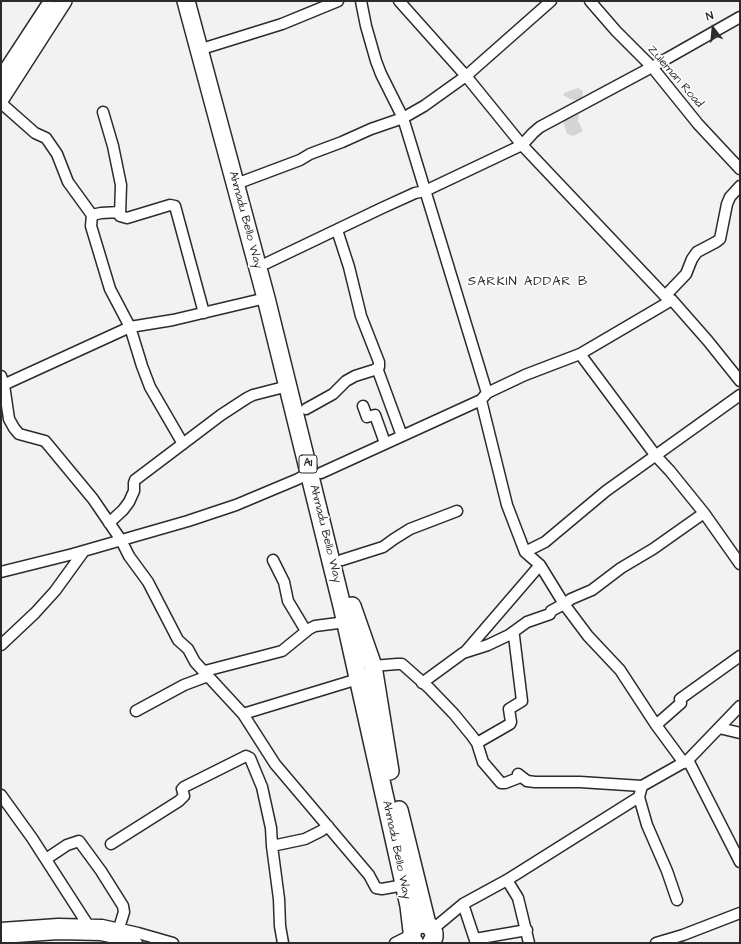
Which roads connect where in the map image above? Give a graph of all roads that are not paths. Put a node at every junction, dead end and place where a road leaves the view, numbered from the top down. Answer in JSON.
{"nodes":[{"id":1,"x":52,"y":1,"type":"edge"},
{"id":2,"x":64,"y":1,"type":"edge"},
{"id":3,"x":186,"y":1,"type":"edge"},
{"id":4,"x":196,"y":1,"type":"edge"},
{"id":5,"x":338,"y":1,"type":"edge"},
{"id":6,"x":361,"y":1,"type":"edge"},
{"id":7,"x":399,"y":1,"type":"edge"},
{"id":8,"x":551,"y":1,"type":"edge"},
{"id":9,"x":590,"y":1,"type":"edge"},
{"id":10,"x":740,"y":17,"type":"edge"},
{"id":11,"x":208,"y":47,"type":"junction"},
{"id":12,"x":652,"y":67,"type":"junction"},
{"id":13,"x":466,"y":76,"type":"junction"},
{"id":14,"x":1,"y":79,"type":"edge"},
{"id":15,"x":1,"y":99,"type":"edge"},
{"id":16,"x":1,"y":103,"type":"edge"},
{"id":17,"x":103,"y":112,"type":"dead end"},
{"id":18,"x":404,"y":118,"type":"junction"},
{"id":19,"x":522,"y":145,"type":"junction"},
{"id":20,"x":738,"y":163,"type":"edge"},
{"id":21,"x":244,"y":181,"type":"junction"},
{"id":22,"x":740,"y":186,"type":"edge"},
{"id":23,"x":425,"y":191,"type":"junction"},
{"id":24,"x":120,"y":212,"type":"junction"},
{"id":25,"x":92,"y":215,"type":"junction"},
{"id":26,"x":337,"y":230,"type":"junction"},
{"id":27,"x":267,"y":263,"type":"junction"},
{"id":28,"x":266,"y":298,"type":"junction"},
{"id":29,"x":669,"y":298,"type":"junction"},
{"id":30,"x":204,"y":313,"type":"junction"},
{"id":31,"x":130,"y":327,"type":"junction"},
{"id":32,"x":580,"y":354,"type":"junction"},
{"id":33,"x":377,"y":368,"type":"junction"},
{"id":34,"x":740,"y":381,"type":"edge"},
{"id":35,"x":2,"y":382,"type":"edge"},
{"id":36,"x":288,"y":386,"type":"junction"},
{"id":37,"x":740,"y":395,"type":"edge"},
{"id":38,"x":484,"y":396,"type":"junction"},
{"id":39,"x":363,"y":406,"type":"dead end"},
{"id":40,"x":306,"y":409,"type":"junction"},
{"id":41,"x":402,"y":436,"type":"junction"},
{"id":42,"x":385,"y":443,"type":"junction"},
{"id":43,"x":182,"y":444,"type":"junction"},
{"id":44,"x":656,"y":456,"type":"junction"},
{"id":45,"x":315,"y":473,"type":"junction"},
{"id":46,"x":457,"y":511,"type":"dead end"},
{"id":47,"x":704,"y":513,"type":"junction"},
{"id":48,"x":109,"y":523,"type":"junction"},
{"id":49,"x":121,"y":540,"type":"junction"},
{"id":50,"x":84,"y":551,"type":"junction"},
{"id":51,"x":525,"y":552,"type":"junction"},
{"id":52,"x":273,"y":560,"type":"dead end"},
{"id":53,"x":342,"y":560,"type":"junction"},
{"id":54,"x":740,"y":564,"type":"edge"},
{"id":55,"x":540,"y":565,"type":"junction"},
{"id":56,"x":1,"y":572,"type":"edge"},
{"id":57,"x":564,"y":604,"type":"junction"},
{"id":58,"x":346,"y":622,"type":"junction"},
{"id":59,"x":306,"y":631,"type":"junction"},
{"id":60,"x":509,"y":636,"type":"junction"},
{"id":61,"x":1,"y":645,"type":"edge"},
{"id":62,"x":466,"y":651,"type":"junction"},
{"id":63,"x":740,"y":656,"type":"edge"},
{"id":64,"x":373,"y":666,"type":"junction"},
{"id":65,"x":206,"y":674,"type":"junction"},
{"id":66,"x":358,"y":679,"type":"junction"},
{"id":67,"x":422,"y":683,"type":"junction"},
{"id":68,"x":740,"y":706,"type":"edge"},
{"id":69,"x":136,"y":711,"type":"dead end"},
{"id":70,"x":243,"y":714,"type":"junction"},
{"id":71,"x":656,"y":725,"type":"junction"},
{"id":72,"x":719,"y":728,"type":"junction"},
{"id":73,"x":740,"y":733,"type":"edge"},
{"id":74,"x":477,"y":743,"type":"junction"},
{"id":75,"x":686,"y":762,"type":"junction"},
{"id":76,"x":642,"y":786,"type":"junction"},
{"id":77,"x":1,"y":795,"type":"edge"},
{"id":78,"x":639,"y":797,"type":"junction"},
{"id":79,"x":328,"y":826,"type":"junction"},
{"id":80,"x":111,"y":844,"type":"dead end"},
{"id":81,"x":272,"y":846,"type":"junction"},
{"id":82,"x":46,"y":859,"type":"junction"},
{"id":83,"x":740,"y":862,"type":"edge"},
{"id":84,"x":507,"y":880,"type":"junction"},
{"id":85,"x":404,"y":885,"type":"junction"},
{"id":86,"x":677,"y":900,"type":"dead end"},
{"id":87,"x":463,"y":904,"type":"junction"},
{"id":88,"x":740,"y":913,"type":"edge"},
{"id":89,"x":88,"y":924,"type":"junction"},
{"id":90,"x":1,"y":928,"type":"edge"},
{"id":91,"x":119,"y":928,"type":"junction"},
{"id":92,"x":527,"y":930,"type":"junction"},
{"id":93,"x":421,"y":934,"type":"edge"},
{"id":94,"x":1,"y":938,"type":"edge"},
{"id":95,"x":683,"y":939,"type":"edge"},
{"id":96,"x":476,"y":941,"type":"edge"},
{"id":97,"x":137,"y":943,"type":"edge"},
{"id":98,"x":173,"y":943,"type":"edge"},
{"id":99,"x":283,"y":943,"type":"edge"},
{"id":100,"x":395,"y":943,"type":"edge"},
{"id":101,"x":529,"y":943,"type":"edge"},
{"id":102,"x":656,"y":943,"type":"edge"}],
"edges":[{"from":1,"to":14,"type":"main road"},
{"from":2,"to":15,"type":"main road"},
{"from":3,"to":28,"type":"highway","name":"Ahmadu Bello Way","number":"A1"},
{"from":4,"to":11,"type":"highway","name":"Ahmadu Bello Way","number":"A1"},
{"from":5,"to":11,"type":"street"},
{"from":6,"to":18,"type":"street"},
{"from":7,"to":13,"type":"street"},
{"from":8,"to":13,"type":"street"},
{"from":9,"to":12,"type":"street","name":"Zuleman Road"},
{"from":10,"to":12,"type":"street"},
{"from":11,"to":21,"type":"highway","name":"Ahmadu Bello Way","number":"A1"},
{"from":12,"to":19,"type":"street"},
{"from":12,"to":20,"type":"street","name":"Zuleman Road"},
{"from":13,"to":18,"type":"street"},
{"from":13,"to":19,"type":"street"},
{"from":16,"to":25,"type":"street"},
{"from":17,"to":24,"type":"street"},
{"from":18,"to":21,"type":"street"},
{"from":18,"to":23,"type":"street"},
{"from":19,"to":23,"type":"street"},
{"from":19,"to":29,"type":"street"},
{"from":21,"to":27,"type":"highway","name":"Ahmadu Bello Way","number":"A1"},
{"from":22,"to":29,"type":"street"},
{"from":23,"to":26,"type":"street"},
{"from":23,"to":38,"type":"street"},
{"from":24,"to":25,"type":"street"},
{"from":24,"to":30,"type":"street"},
{"from":25,"to":31,"type":"street"},
{"from":26,"to":27,"type":"street"},
{"from":26,"to":33,"type":"street"},
{"from":27,"to":40,"type":"highway","name":"Ahmadu Bello Way","number":"A1"},
{"from":28,"to":30,"type":"street"},
{"from":28,"to":36,"type":"highway","name":"Ahmadu Bello Way","number":"A1"},
{"from":29,"to":32,"type":"street"},
{"from":29,"to":34,"type":"street"},
{"from":30,"to":31,"type":"street"},
{"from":31,"to":35,"type":"street"},
{"from":31,"to":43,"type":"street"},
{"from":32,"to":38,"type":"street"},
{"from":32,"to":44,"type":"street"},
{"from":33,"to":40,"type":"street"},
{"from":33,"to":41,"type":"street"},
{"from":35,"to":48,"type":"street"},
{"from":36,"to":43,"type":"street"},
{"from":36,"to":45,"type":"highway","name":"Ahmadu Bello Way","number":"A1"},
{"from":37,"to":44,"type":"street"},
{"from":38,"to":41,"type":"street"},
{"from":38,"to":51,"type":"street"},
{"from":39,"to":42,"type":"street"},
{"from":40,"to":45,"type":"highway","name":"Ahmadu Bello Way","number":"A1"},
{"from":41,"to":42,"type":"street"},
{"from":42,"to":45,"type":"street"},
{"from":43,"to":48,"type":"street"},
{"from":44,"to":47,"type":"street"},
{"from":44,"to":51,"type":"street"},
{"from":45,"to":49,"type":"street"},
{"from":45,"to":53,"type":"highway","name":"Ahmadu Bello Way","number":"A1"},
{"from":45,"to":58,"type":"highway","name":"Ahmadu Bello Way","number":"A1"},
{"from":46,"to":53,"type":"street"},
{"from":47,"to":54,"type":"street"},
{"from":47,"to":57,"type":"street"},
{"from":48,"to":49,"type":"street"},
{"from":49,"to":50,"type":"street"},
{"from":49,"to":65,"type":"street"},
{"from":50,"to":56,"type":"street"},
{"from":50,"to":61,"type":"street"},
{"from":51,"to":55,"type":"street"},
{"from":52,"to":59,"type":"street"},
{"from":53,"to":64,"type":"highway","name":"Ahmadu Bello Way","number":"A1"},
{"from":55,"to":57,"type":"street"},
{"from":55,"to":62,"type":"street"},
{"from":57,"to":60,"type":"street"},
{"from":57,"to":71,"type":"street"},
{"from":58,"to":59,"type":"street"},
{"from":58,"to":66,"type":"highway","name":"Ahmadu Bello Way","number":"A1"},
{"from":59,"to":65,"type":"street"},
{"from":60,"to":62,"type":"street"},
{"from":60,"to":74,"type":"street"},
{"from":62,"to":67,"type":"street"},
{"from":63,"to":71,"type":"street"},
{"from":64,"to":67,"type":"street"},
{"from":64,"to":93,"type":"highway","name":"Ahmadu Bello Way","number":"A1"},
{"from":65,"to":69,"type":"street"},
{"from":65,"to":70,"type":"street"},
{"from":66,"to":70,"type":"street"},
{"from":66,"to":85,"type":"highway","name":"Ahmadu Bello Way","number":"A1"},
{"from":67,"to":74,"type":"street"},
{"from":68,"to":72,"type":"street"},
{"from":70,"to":79,"type":"street"},
{"from":71,"to":75,"type":"street"},
{"from":72,"to":73,"type":"street"},
{"from":72,"to":75,"type":"street"},
{"from":74,"to":76,"type":"street"},
{"from":75,"to":76,"type":"street"},
{"from":75,"to":83,"type":"street"},
{"from":76,"to":78,"type":"street"},
{"from":77,"to":82,"type":"street"},
{"from":78,"to":84,"type":"street"},
{"from":78,"to":86,"type":"street"},
{"from":79,"to":81,"type":"street"},
{"from":79,"to":85,"type":"street"},
{"from":80,"to":81,"type":"street"},
{"from":81,"to":99,"type":"street"},
{"from":82,"to":89,"type":"street"},
{"from":82,"to":91,"type":"street"},
{"from":84,"to":87,"type":"street"},
{"from":84,"to":92,"type":"street"},
{"from":85,"to":93,"type":"highway","name":"Ahmadu Bello Way","number":"A1"},
{"from":87,"to":93,"type":"street"},
{"from":87,"to":96,"type":"street"},
{"from":88,"to":95,"type":"street"},
{"from":89,"to":90,"type":"street"},
{"from":89,"to":91,"type":"street"},
{"from":91,"to":98,"type":"street"},
{"from":92,"to":96,"type":"street"},
{"from":92,"to":101,"type":"street"},
{"from":93,"to":100,"type":"street"},
{"from":94,"to":97,"type":"street"},
{"from":95,"to":102,"type":"street"}]}
